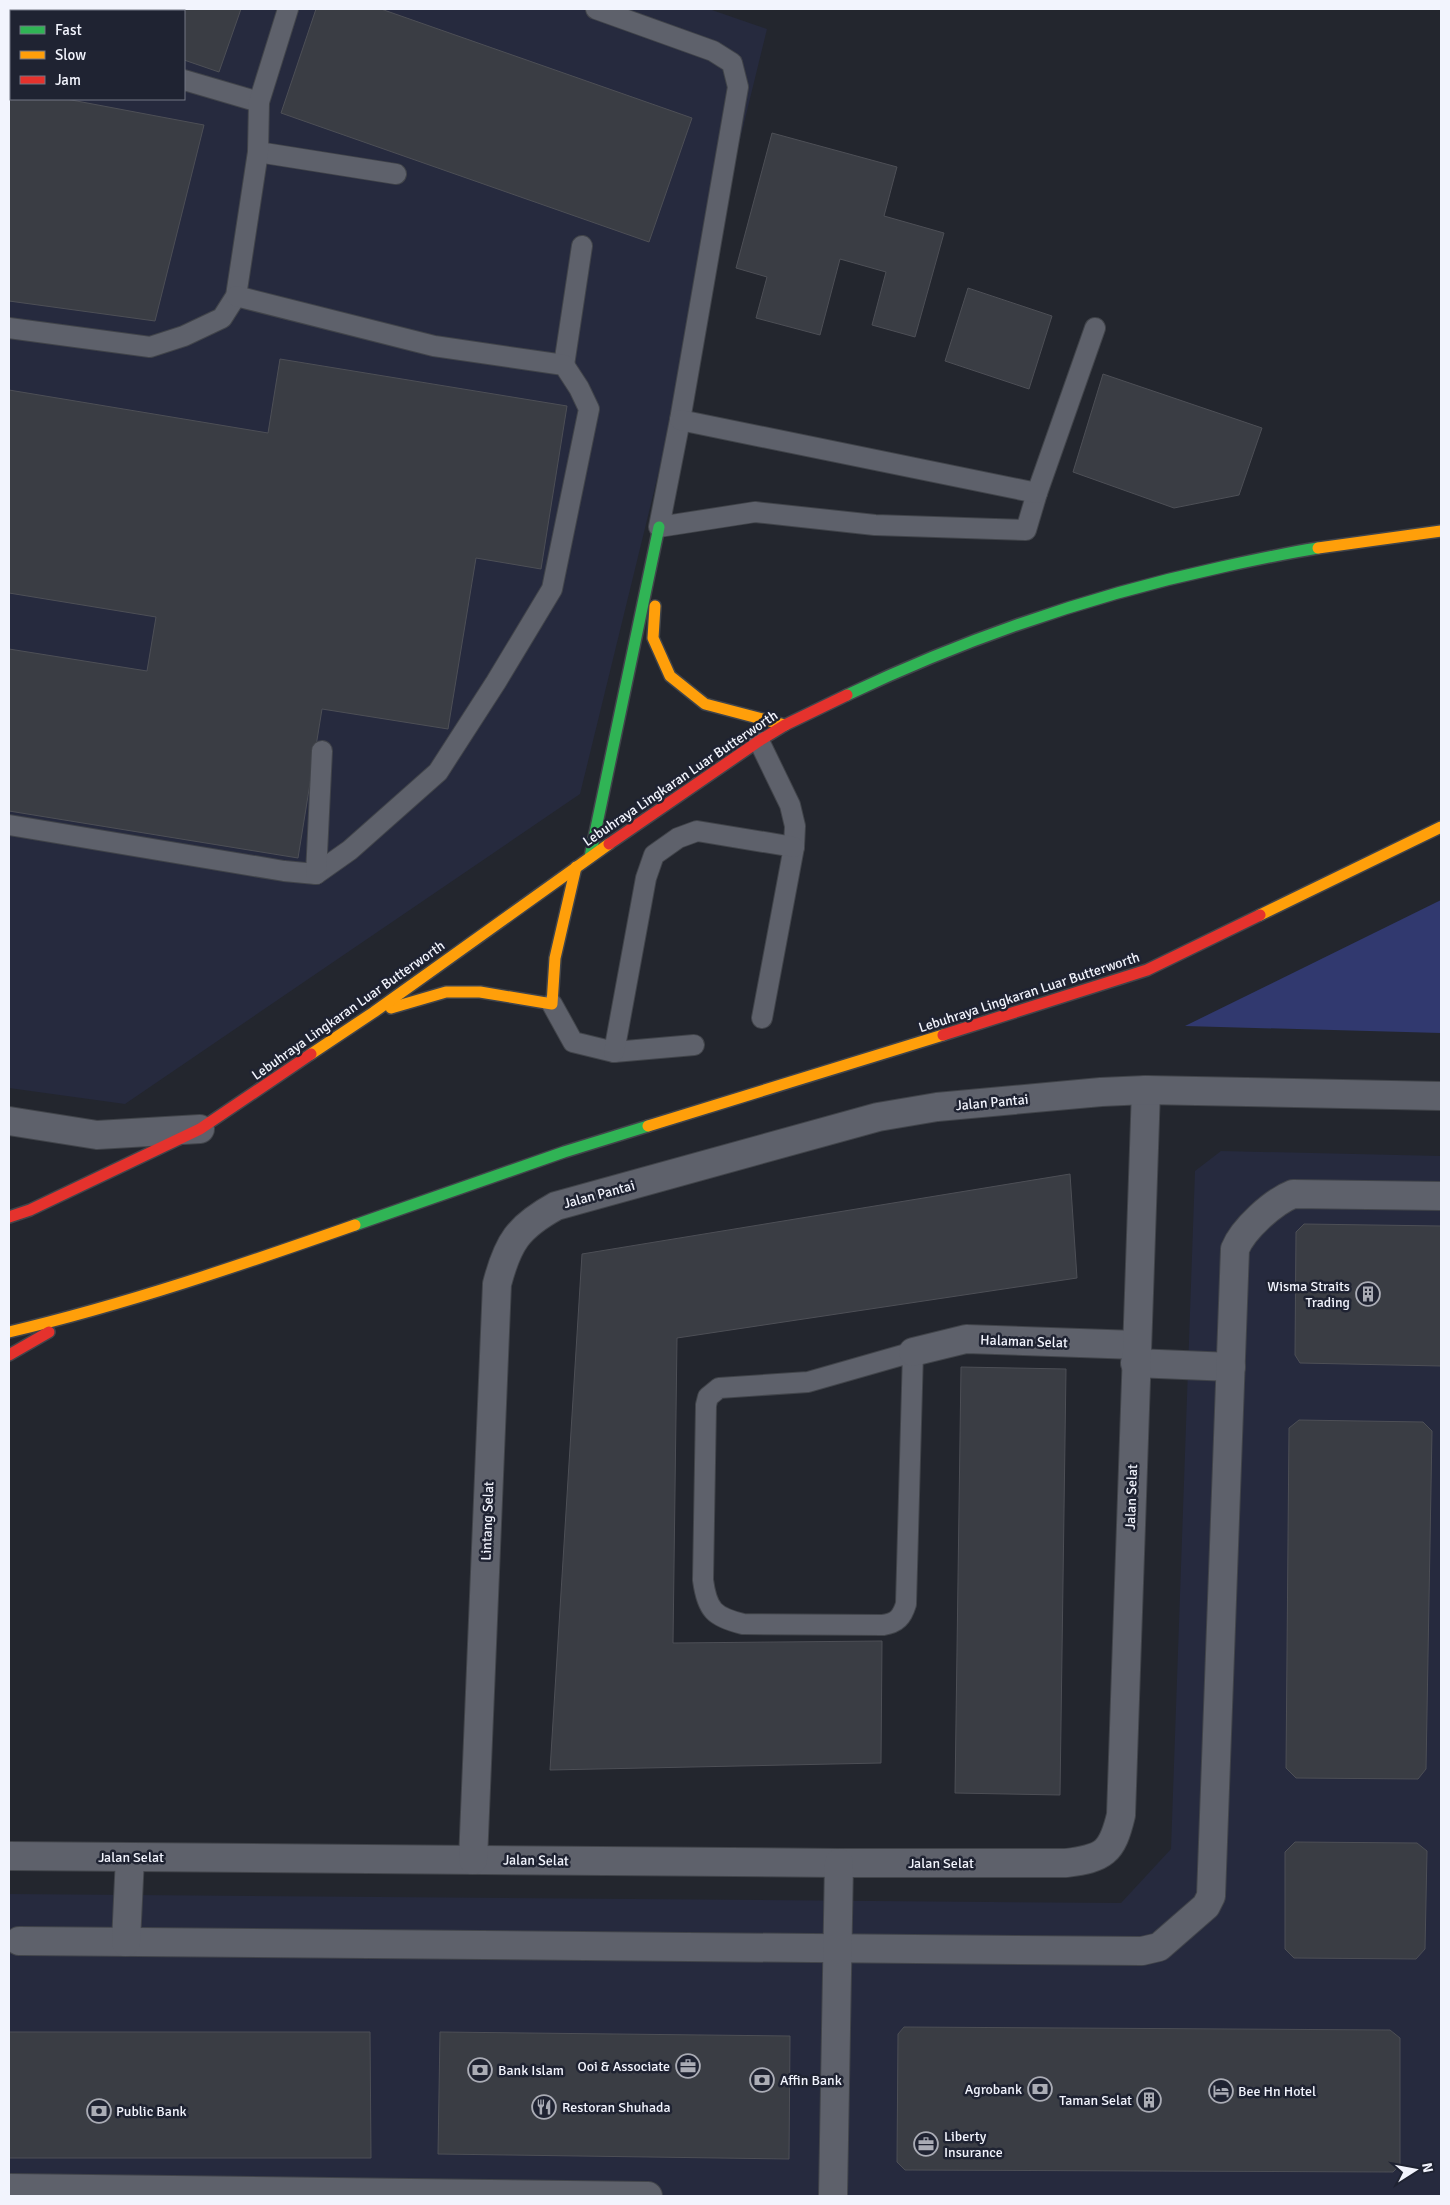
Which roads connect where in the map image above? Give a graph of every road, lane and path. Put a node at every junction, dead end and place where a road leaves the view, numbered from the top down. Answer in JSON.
{"nodes":[{"id":1,"x":288,"y":9,"type":"edge"},
{"id":2,"x":596,"y":9,"type":"edge"},
{"id":3,"x":185,"y":80,"type":"edge"},
{"id":4,"x":259,"y":102,"type":"junction"},
{"id":5,"x":258,"y":152,"type":"junction"},
{"id":6,"x":396,"y":174,"type":"dead end"},
{"id":7,"x":582,"y":246,"type":"dead end"},
{"id":8,"x":236,"y":296,"type":"junction"},
{"id":9,"x":9,"y":328,"type":"edge"},
{"id":10,"x":1095,"y":328,"type":"dead end"},
{"id":11,"x":564,"y":365,"type":"junction"},
{"id":12,"x":680,"y":420,"type":"junction"},
{"id":13,"x":1037,"y":493,"type":"junction"},
{"id":14,"x":659,"y":527,"type":"junction"},
{"id":15,"x":1441,"y":531,"type":"edge"},
{"id":16,"x":785,"y":725,"type":"junction"},
{"id":17,"x":758,"y":740,"type":"junction"},
{"id":18,"x":322,"y":751,"type":"dead end"},
{"id":19,"x":9,"y":825,"type":"edge"},
{"id":20,"x":1441,"y":827,"type":"edge"},
{"id":21,"x":794,"y":847,"type":"junction"},
{"id":22,"x":590,"y":857,"type":"junction"},
{"id":23,"x":576,"y":867,"type":"junction"},
{"id":24,"x":316,"y":874,"type":"junction"},
{"id":25,"x":552,"y":1004,"type":"junction"},
{"id":26,"x":374,"y":1012,"type":"junction"},
{"id":27,"x":762,"y":1018,"type":"dead end"},
{"id":28,"x":694,"y":1044,"type":"dead end"},
{"id":29,"x":614,"y":1052,"type":"junction"},
{"id":30,"x":1146,"y":1090,"type":"junction"},
{"id":31,"x":1441,"y":1096,"type":"edge"},
{"id":32,"x":9,"y":1121,"type":"edge"},
{"id":33,"x":200,"y":1129,"type":"junction"},
{"id":34,"x":1441,"y":1196,"type":"edge"},
{"id":35,"x":556,"y":1206,"type":"joint"},
{"id":36,"x":9,"y":1216,"type":"edge"},
{"id":37,"x":76,"y":1316,"type":"junction"},
{"id":38,"x":9,"y":1332,"type":"edge"},
{"id":39,"x":914,"y":1352,"type":"junction"},
{"id":40,"x":1136,"y":1354,"type":"junction"},
{"id":41,"x":9,"y":1355,"type":"edge"},
{"id":42,"x":1231,"y":1367,"type":"junction"},
{"id":43,"x":9,"y":1856,"type":"edge"},
{"id":44,"x":130,"y":1857,"type":"junction"},
{"id":45,"x":473,"y":1860,"type":"junction"},
{"id":46,"x":839,"y":1863,"type":"junction"},
{"id":47,"x":19,"y":1941,"type":"dead end"},
{"id":48,"x":126,"y":1942,"type":"junction"},
{"id":49,"x":838,"y":1948,"type":"junction"},
{"id":50,"x":9,"y":2188,"type":"edge"},
{"id":51,"x":648,"y":2196,"type":"edge"},
{"id":52,"x":833,"y":2196,"type":"edge"}],
"edges":[{"from":1,"to":4,"type":"lane"},
{"from":2,"to":12,"type":"lane"},
{"from":3,"to":4,"type":"lane"},
{"from":4,"to":5,"type":"lane"},
{"from":5,"to":6,"type":"lane"},
{"from":5,"to":8,"type":"lane"},
{"from":7,"to":11,"type":"lane"},
{"from":8,"to":9,"type":"lane"},
{"from":8,"to":11,"type":"lane"},
{"from":10,"to":13,"type":"lane"},
{"from":11,"to":24,"type":"lane"},
{"from":12,"to":13,"type":"lane"},
{"from":12,"to":14,"type":"lane"},
{"from":13,"to":14,"type":"lane"},
{"from":14,"to":16,"type":"highway"},
{"from":14,"to":22,"type":"highway"},
{"from":15,"to":16,"type":"highway","name":"Lebuhraya Lingkaran Luar Butterworth"},
{"from":16,"to":17,"type":"highway","name":"Lebuhraya Lingkaran Luar Butterworth"},
{"from":17,"to":21,"type":"lane"},
{"from":17,"to":22,"type":"highway","name":"Lebuhraya Lingkaran Luar Butterworth"},
{"from":18,"to":24,"type":"lane"},
{"from":19,"to":24,"type":"lane"},
{"from":20,"to":37,"type":"highway","name":"Lebuhraya Lingkaran Luar Butterworth"},
{"from":21,"to":27,"type":"lane"},
{"from":21,"to":29,"type":"lane"},
{"from":22,"to":23,"type":"highway","name":"Lebuhraya Lingkaran Luar Butterworth"},
{"from":23,"to":25,"type":"highway"},
{"from":23,"to":26,"type":"highway","name":"Lebuhraya Lingkaran Luar Butterworth"},
{"from":25,"to":26,"type":"highway"},
{"from":25,"to":29,"type":"lane"},
{"from":26,"to":33,"type":"highway","name":"Lebuhraya Lingkaran Luar Butterworth"},
{"from":28,"to":29,"type":"lane"},
{"from":30,"to":31,"type":"street","name":"Jalan Pantai"},
{"from":30,"to":35,"type":"street","name":"Jalan Pantai"},
{"from":30,"to":40,"type":"street","name":"Jalan Selat"},
{"from":32,"to":33,"type":"street"},
{"from":33,"to":36,"type":"highway","name":"Lebuhraya Lingkaran Luar Butterworth"},
{"from":34,"to":42,"type":"street"},
{"from":35,"to":45,"type":"street","name":"Lintang Selat"},
{"from":37,"to":38,"type":"highway","name":"Lebuhraya Lingkaran Luar Butterworth"},
{"from":37,"to":41,"type":"highway"},
{"from":39,"to":39,"type":"lane"},
{"from":39,"to":40,"type":"street","name":"Halaman Selat"},
{"from":40,"to":42,"type":"street","name":"Halaman Selat"},
{"from":40,"to":46,"type":"street","name":"Jalan Selat"},
{"from":42,"to":49,"type":"street"},
{"from":43,"to":44,"type":"street","name":"Jalan Selat"},
{"from":44,"to":45,"type":"street","name":"Jalan Selat"},
{"from":44,"to":48,"type":"street"},
{"from":45,"to":46,"type":"street","name":"Jalan Selat"},
{"from":46,"to":49,"type":"street"},
{"from":47,"to":48,"type":"street"},
{"from":48,"to":49,"type":"street"},
{"from":49,"to":52,"type":"street"},
{"from":50,"to":51,"type":"street"}]}
